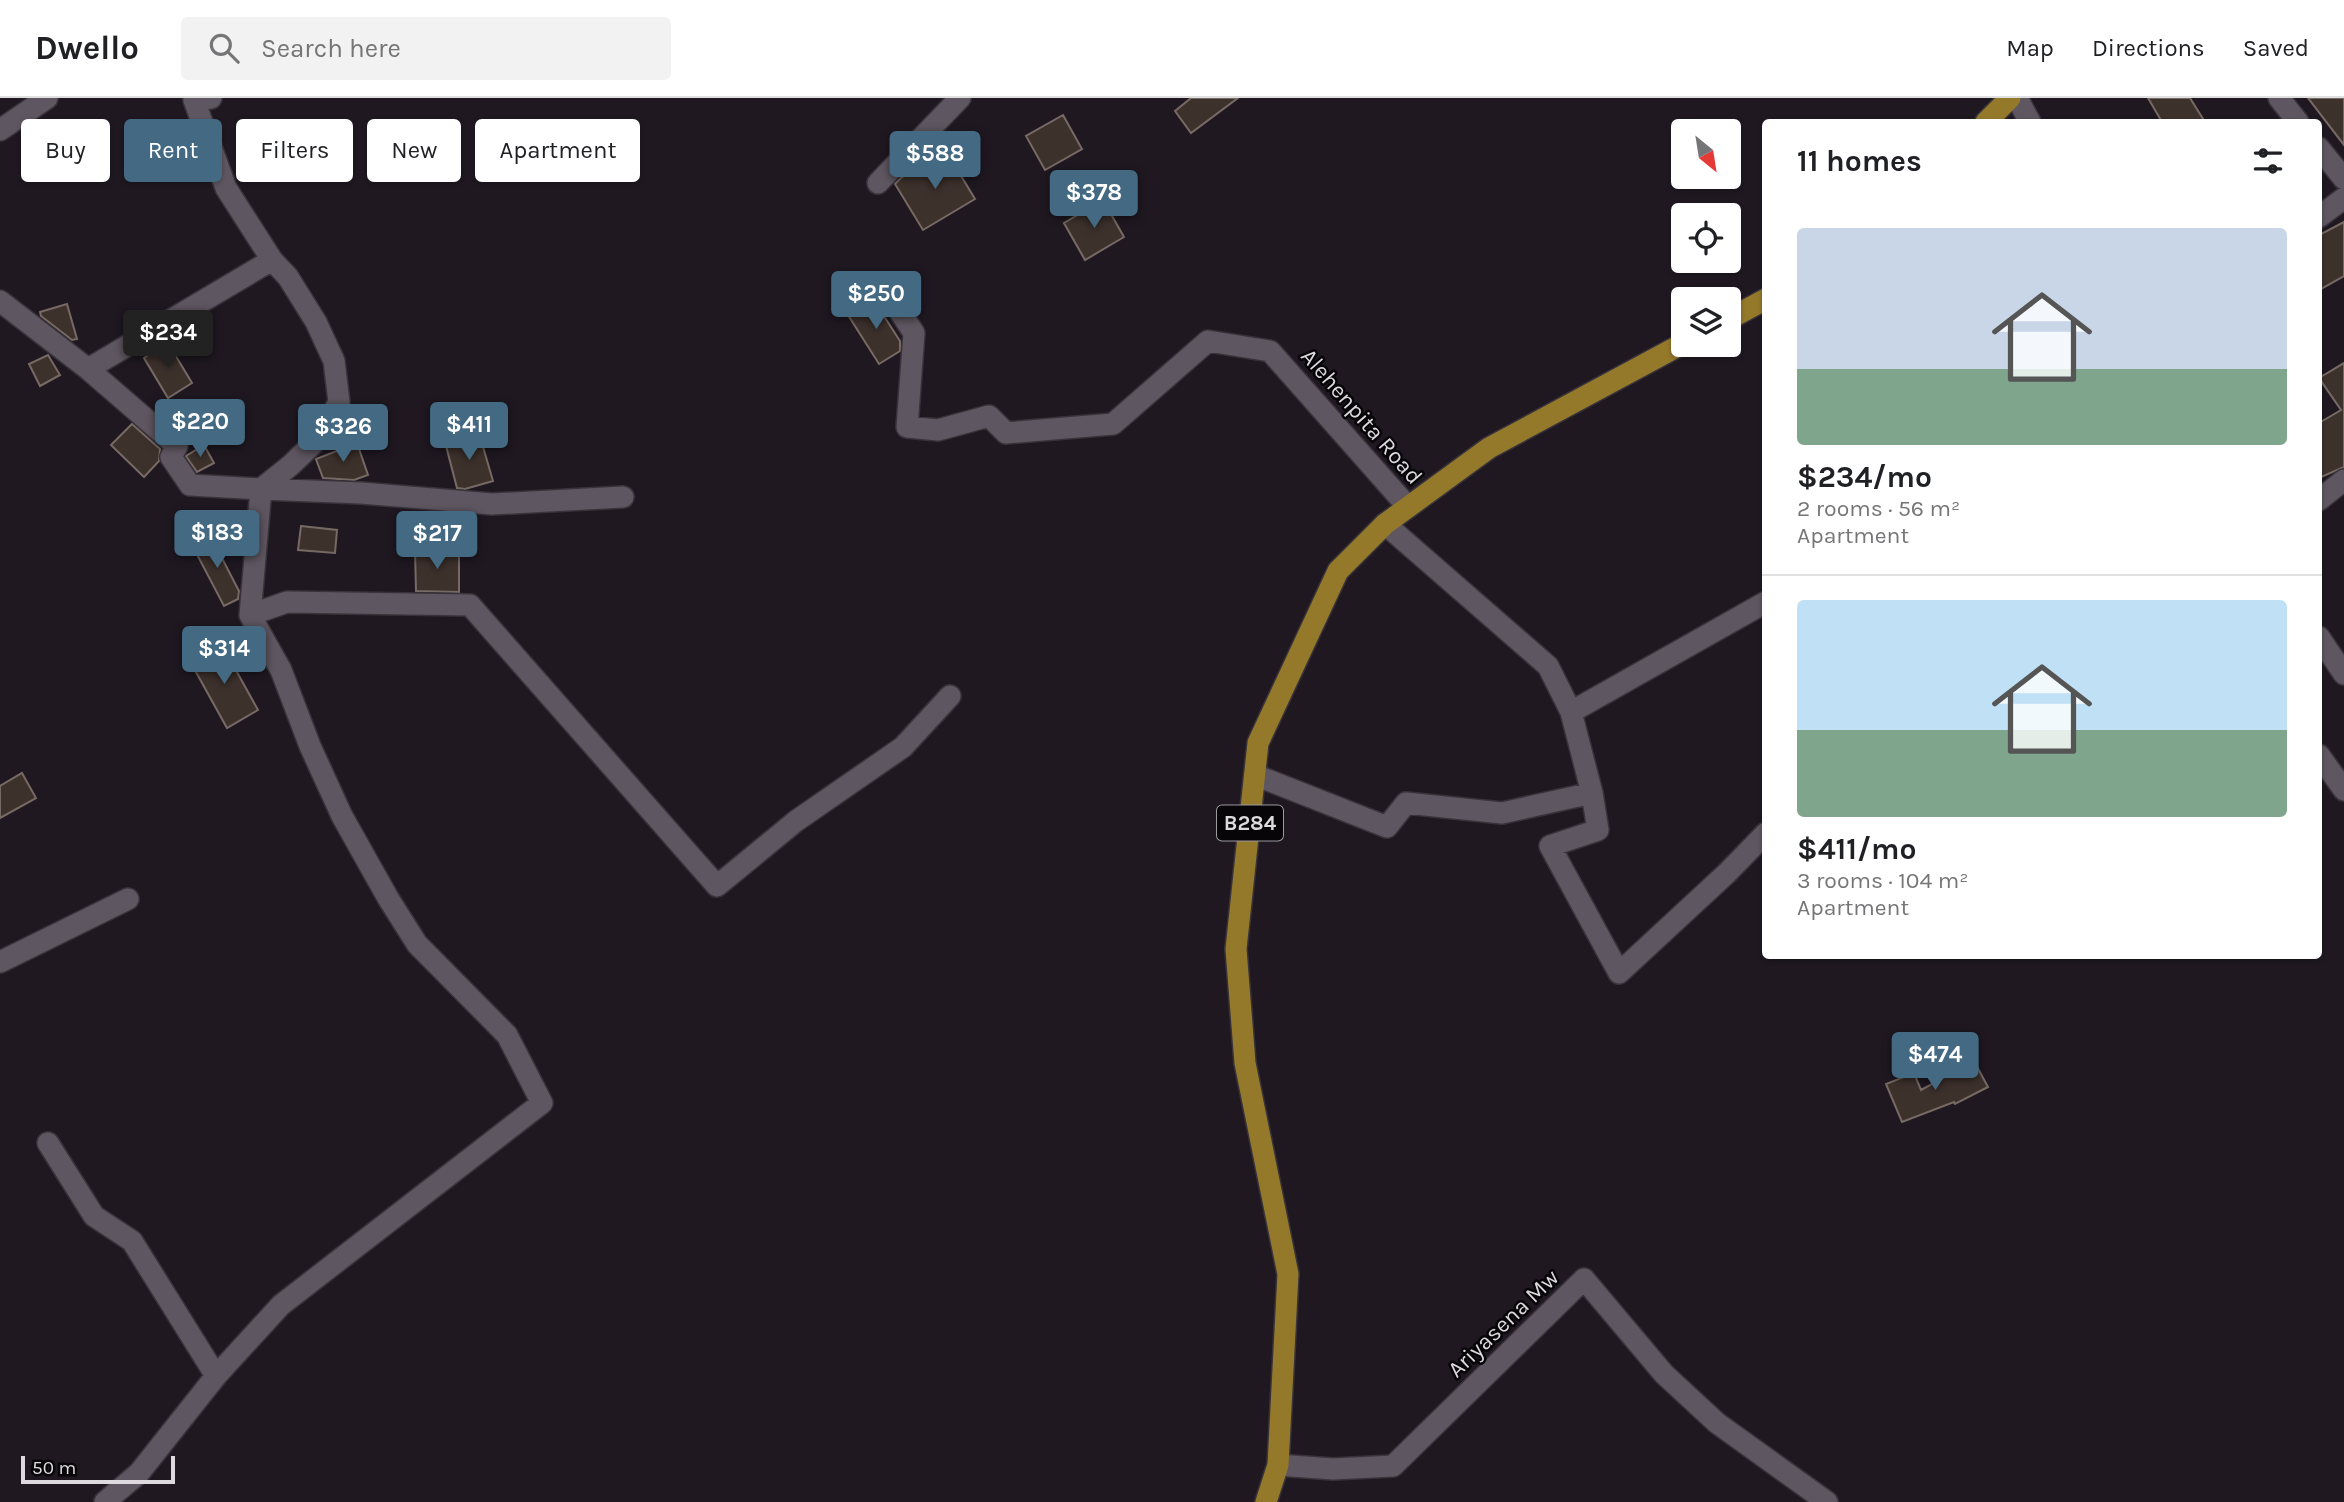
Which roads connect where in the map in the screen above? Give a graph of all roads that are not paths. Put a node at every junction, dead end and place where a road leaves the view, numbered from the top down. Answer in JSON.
{"nodes":[{"id":1,"x":47,"y":98,"type":"edge"},
{"id":2,"x":960,"y":98,"type":"edge"},
{"id":3,"x":2010,"y":98,"type":"edge"},
{"id":4,"x":2017,"y":98,"type":"edge"},
{"id":5,"x":2279,"y":98,"type":"edge"},
{"id":6,"x":199,"y":99,"type":"edge"},
{"id":7,"x":1989,"y":119,"type":"edge"},
{"id":8,"x":2028,"y":119,"type":"edge"},
{"id":9,"x":2296,"y":119,"type":"edge"},
{"id":10,"x":0,"y":130,"type":"edge"},
{"id":11,"x":2322,"y":152,"type":"edge"},
{"id":12,"x":2344,"y":179,"type":"edge"},
{"id":13,"x":878,"y":183,"type":"dead end"},
{"id":14,"x":2344,"y":198,"type":"edge"},
{"id":15,"x":2322,"y":215,"type":"edge"},
{"id":16,"x":272,"y":260,"type":"junction"},
{"id":17,"x":0,"y":301,"type":"edge"},
{"id":18,"x":1762,"y":301,"type":"edge"},
{"id":19,"x":894,"y":303,"type":"dead end"},
{"id":20,"x":1741,"y":313,"type":"edge"},
{"id":21,"x":1671,"y":350,"type":"edge"},
{"id":22,"x":88,"y":369,"type":"junction"},
{"id":23,"x":2344,"y":480,"type":"edge"},
{"id":24,"x":261,"y":489,"type":"junction"},
{"id":25,"x":623,"y":497,"type":"dead end"},
{"id":26,"x":2322,"y":498,"type":"edge"},
{"id":27,"x":1408,"y":507,"type":"junction"},
{"id":28,"x":1385,"y":524,"type":"junction"},
{"id":29,"x":1762,"y":604,"type":"edge"},
{"id":30,"x":250,"y":615,"type":"junction"},
{"id":31,"x":2322,"y":641,"type":"edge"},
{"id":32,"x":2344,"y":674,"type":"edge"},
{"id":33,"x":950,"y":696,"type":"dead end"},
{"id":34,"x":1571,"y":712,"type":"junction"},
{"id":35,"x":2322,"y":759,"type":"edge"},
{"id":36,"x":1255,"y":775,"type":"junction"},
{"id":37,"x":2344,"y":790,"type":"edge"},
{"id":38,"x":1592,"y":793,"type":"junction"},
{"id":39,"x":1762,"y":837,"type":"edge"},
{"id":40,"x":128,"y":899,"type":"dead end"},
{"id":41,"x":0,"y":962,"type":"edge"},
{"id":42,"x":48,"y":1143,"type":"dead end"},
{"id":43,"x":216,"y":1376,"type":"junction"},
{"id":44,"x":1278,"y":1465,"type":"junction"},
{"id":45,"x":104,"y":1502,"type":"edge"},
{"id":46,"x":1266,"y":1502,"type":"edge"},
{"id":47,"x":1827,"y":1502,"type":"edge"}],
"edges":[{"from":1,"to":10,"type":"street"},
{"from":2,"to":13,"type":"street"},
{"from":3,"to":7,"type":"main road"},
{"from":4,"to":8,"type":"street"},
{"from":5,"to":9,"type":"street"},
{"from":6,"to":16,"type":"street"},
{"from":11,"to":12,"type":"street"},
{"from":14,"to":15,"type":"street"},
{"from":16,"to":22,"type":"street"},
{"from":16,"to":24,"type":"street"},
{"from":17,"to":22,"type":"street"},
{"from":18,"to":20,"type":"main road"},
{"from":19,"to":27,"type":"street","name":"Alehenpita Road"},
{"from":21,"to":27,"type":"main road","number":"B284"},
{"from":22,"to":24,"type":"street"},
{"from":23,"to":26,"type":"street"},
{"from":24,"to":25,"type":"street"},
{"from":24,"to":30,"type":"street"},
{"from":27,"to":28,"type":"main road","number":"B284"},
{"from":28,"to":34,"type":"street"},
{"from":28,"to":36,"type":"main road","number":"B284"},
{"from":29,"to":34,"type":"street"},
{"from":30,"to":33,"type":"street"},
{"from":30,"to":43,"type":"street"},
{"from":31,"to":32,"type":"street"},
{"from":34,"to":38,"type":"street"},
{"from":35,"to":37,"type":"street"},
{"from":36,"to":38,"type":"street"},
{"from":36,"to":44,"type":"main road","number":"B284"},
{"from":38,"to":39,"type":"street"},
{"from":40,"to":41,"type":"street"},
{"from":42,"to":43,"type":"street"},
{"from":43,"to":45,"type":"street"},
{"from":44,"to":46,"type":"main road","number":"B284"},
{"from":44,"to":47,"type":"street","name":"Ariyasena Mw"}]}
